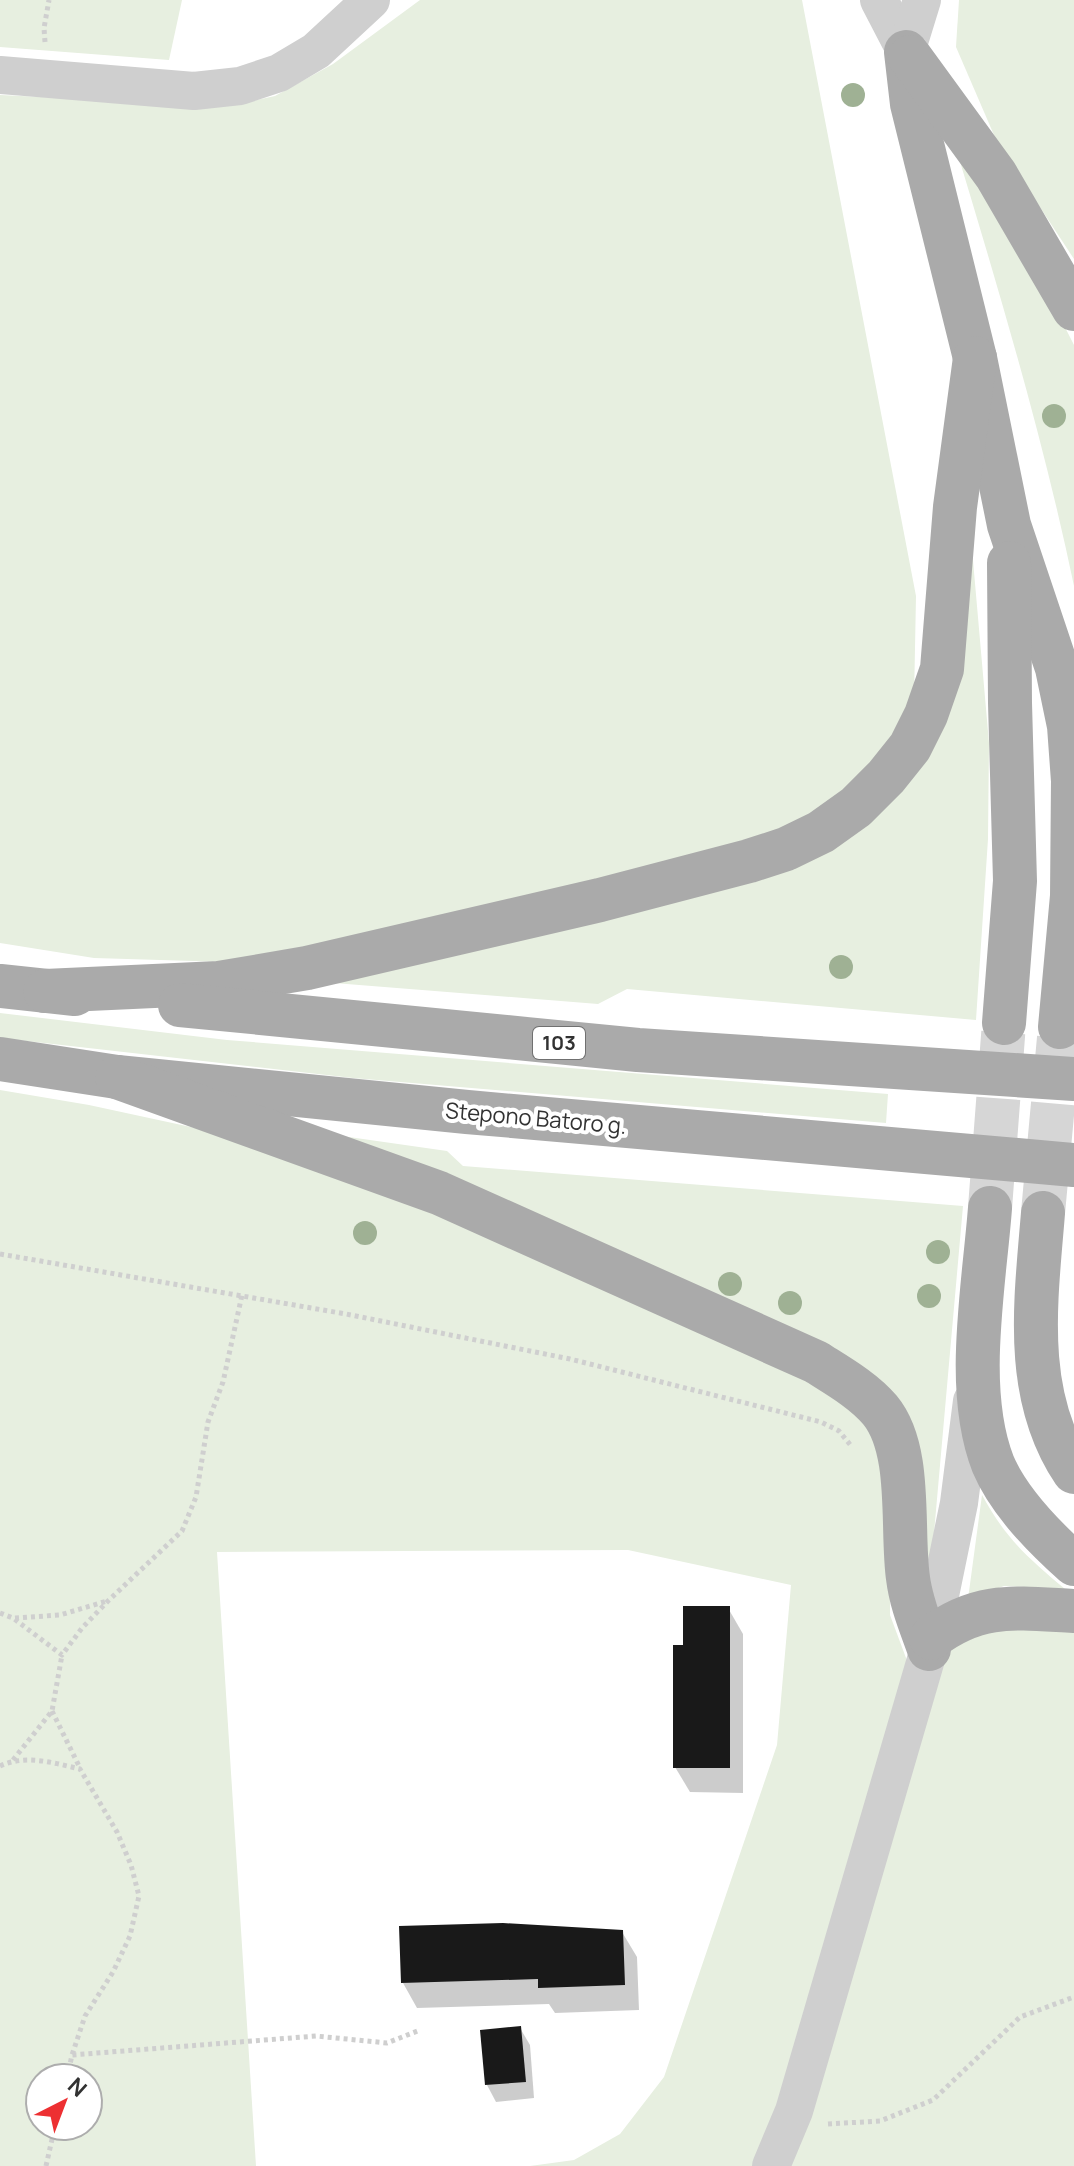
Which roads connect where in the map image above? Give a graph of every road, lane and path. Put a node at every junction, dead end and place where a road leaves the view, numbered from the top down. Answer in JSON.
{"nodes":[{"id":1,"x":371,"y":0,"type":"edge"},
{"id":2,"x":879,"y":0,"type":"edge"},
{"id":3,"x":922,"y":0,"type":"edge"},
{"id":4,"x":906,"y":52,"type":"junction"},
{"id":5,"x":0,"y":75,"type":"edge"},
{"id":6,"x":1074,"y":309,"type":"edge"},
{"id":7,"x":975,"y":358,"type":"junction"},
{"id":8,"x":1009,"y":525,"type":"junction"},
{"id":9,"x":0,"y":986,"type":"edge"},
{"id":10,"x":45,"y":991,"type":"junction"},
{"id":11,"x":1004,"y":1023,"type":"tunnel mouth"},
{"id":12,"x":1060,"y":1027,"type":"tunnel mouth"},
{"id":13,"x":0,"y":1059,"type":"edge"},
{"id":14,"x":117,"y":1077,"type":"junction"},
{"id":15,"x":1074,"y":1079,"type":"edge"},
{"id":16,"x":1074,"y":1165,"type":"edge"},
{"id":17,"x":990,"y":1208,"type":"tunnel mouth"},
{"id":18,"x":1043,"y":1213,"type":"tunnel mouth"},
{"id":19,"x":0,"y":1254,"type":"edge"},
{"id":20,"x":242,"y":1295,"type":"junction"},
{"id":21,"x":976,"y":1373,"type":"junction"},
{"id":22,"x":857,"y":1452,"type":"dead end"},
{"id":23,"x":1074,"y":1472,"type":"edge"},
{"id":24,"x":1074,"y":1564,"type":"edge"},
{"id":25,"x":108,"y":1601,"type":"junction"},
{"id":26,"x":1074,"y":1611,"type":"edge"},
{"id":27,"x":0,"y":1613,"type":"edge"},
{"id":28,"x":13,"y":1618,"type":"junction"},
{"id":29,"x":930,"y":1643,"type":"junction"},
{"id":30,"x":62,"y":1655,"type":"junction"},
{"id":31,"x":52,"y":1711,"type":"junction"},
{"id":32,"x":13,"y":1760,"type":"junction"},
{"id":33,"x":0,"y":1766,"type":"edge"},
{"id":34,"x":80,"y":1769,"type":"junction"},
{"id":35,"x":1074,"y":1997,"type":"edge"},
{"id":36,"x":420,"y":2030,"type":"dead end"},
{"id":37,"x":72,"y":2055,"type":"junction"},
{"id":38,"x":70,"y":2062,"type":"edge"},
{"id":39,"x":794,"y":2111,"type":"junction"},
{"id":40,"x":51,"y":2142,"type":"edge"},
{"id":41,"x":46,"y":2166,"type":"edge"},
{"id":42,"x":771,"y":2166,"type":"edge"}],
"edges":[{"from":1,"to":5,"type":"street"},
{"from":2,"to":4,"type":"street"},
{"from":3,"to":4,"type":"street"},
{"from":4,"to":6,"type":"main road"},
{"from":4,"to":7,"type":"main road"},
{"from":7,"to":8,"type":"main road"},
{"from":7,"to":10,"type":"main road"},
{"from":8,"to":11,"type":"main road"},
{"from":8,"to":12,"type":"main road"},
{"from":9,"to":10,"type":"main road","number":"103"},
{"from":10,"to":15,"type":"main road","number":"103"},
{"from":13,"to":14,"type":"main road","name":"Stepono Batoro g."},
{"from":14,"to":16,"type":"main road","name":"Stepono Batoro g."},
{"from":14,"to":29,"type":"main road"},
{"from":17,"to":21,"type":"main road"},
{"from":18,"to":23,"type":"main road"},
{"from":19,"to":20,"type":"path"},
{"from":20,"to":22,"type":"path"},
{"from":20,"to":25,"type":"path"},
{"from":21,"to":24,"type":"main road"},
{"from":21,"to":29,"type":"street"},
{"from":25,"to":28,"type":"path"},
{"from":25,"to":30,"type":"path"},
{"from":26,"to":29,"type":"main road"},
{"from":27,"to":28,"type":"path"},
{"from":28,"to":30,"type":"path"},
{"from":29,"to":39,"type":"street"},
{"from":30,"to":31,"type":"path"},
{"from":31,"to":32,"type":"path"},
{"from":31,"to":34,"type":"path"},
{"from":32,"to":33,"type":"path"},
{"from":32,"to":34,"type":"path"},
{"from":34,"to":37,"type":"path"},
{"from":35,"to":39,"type":"path"},
{"from":36,"to":37,"type":"path"},
{"from":37,"to":38,"type":"path"},
{"from":39,"to":42,"type":"street"},
{"from":40,"to":41,"type":"path"}]}
